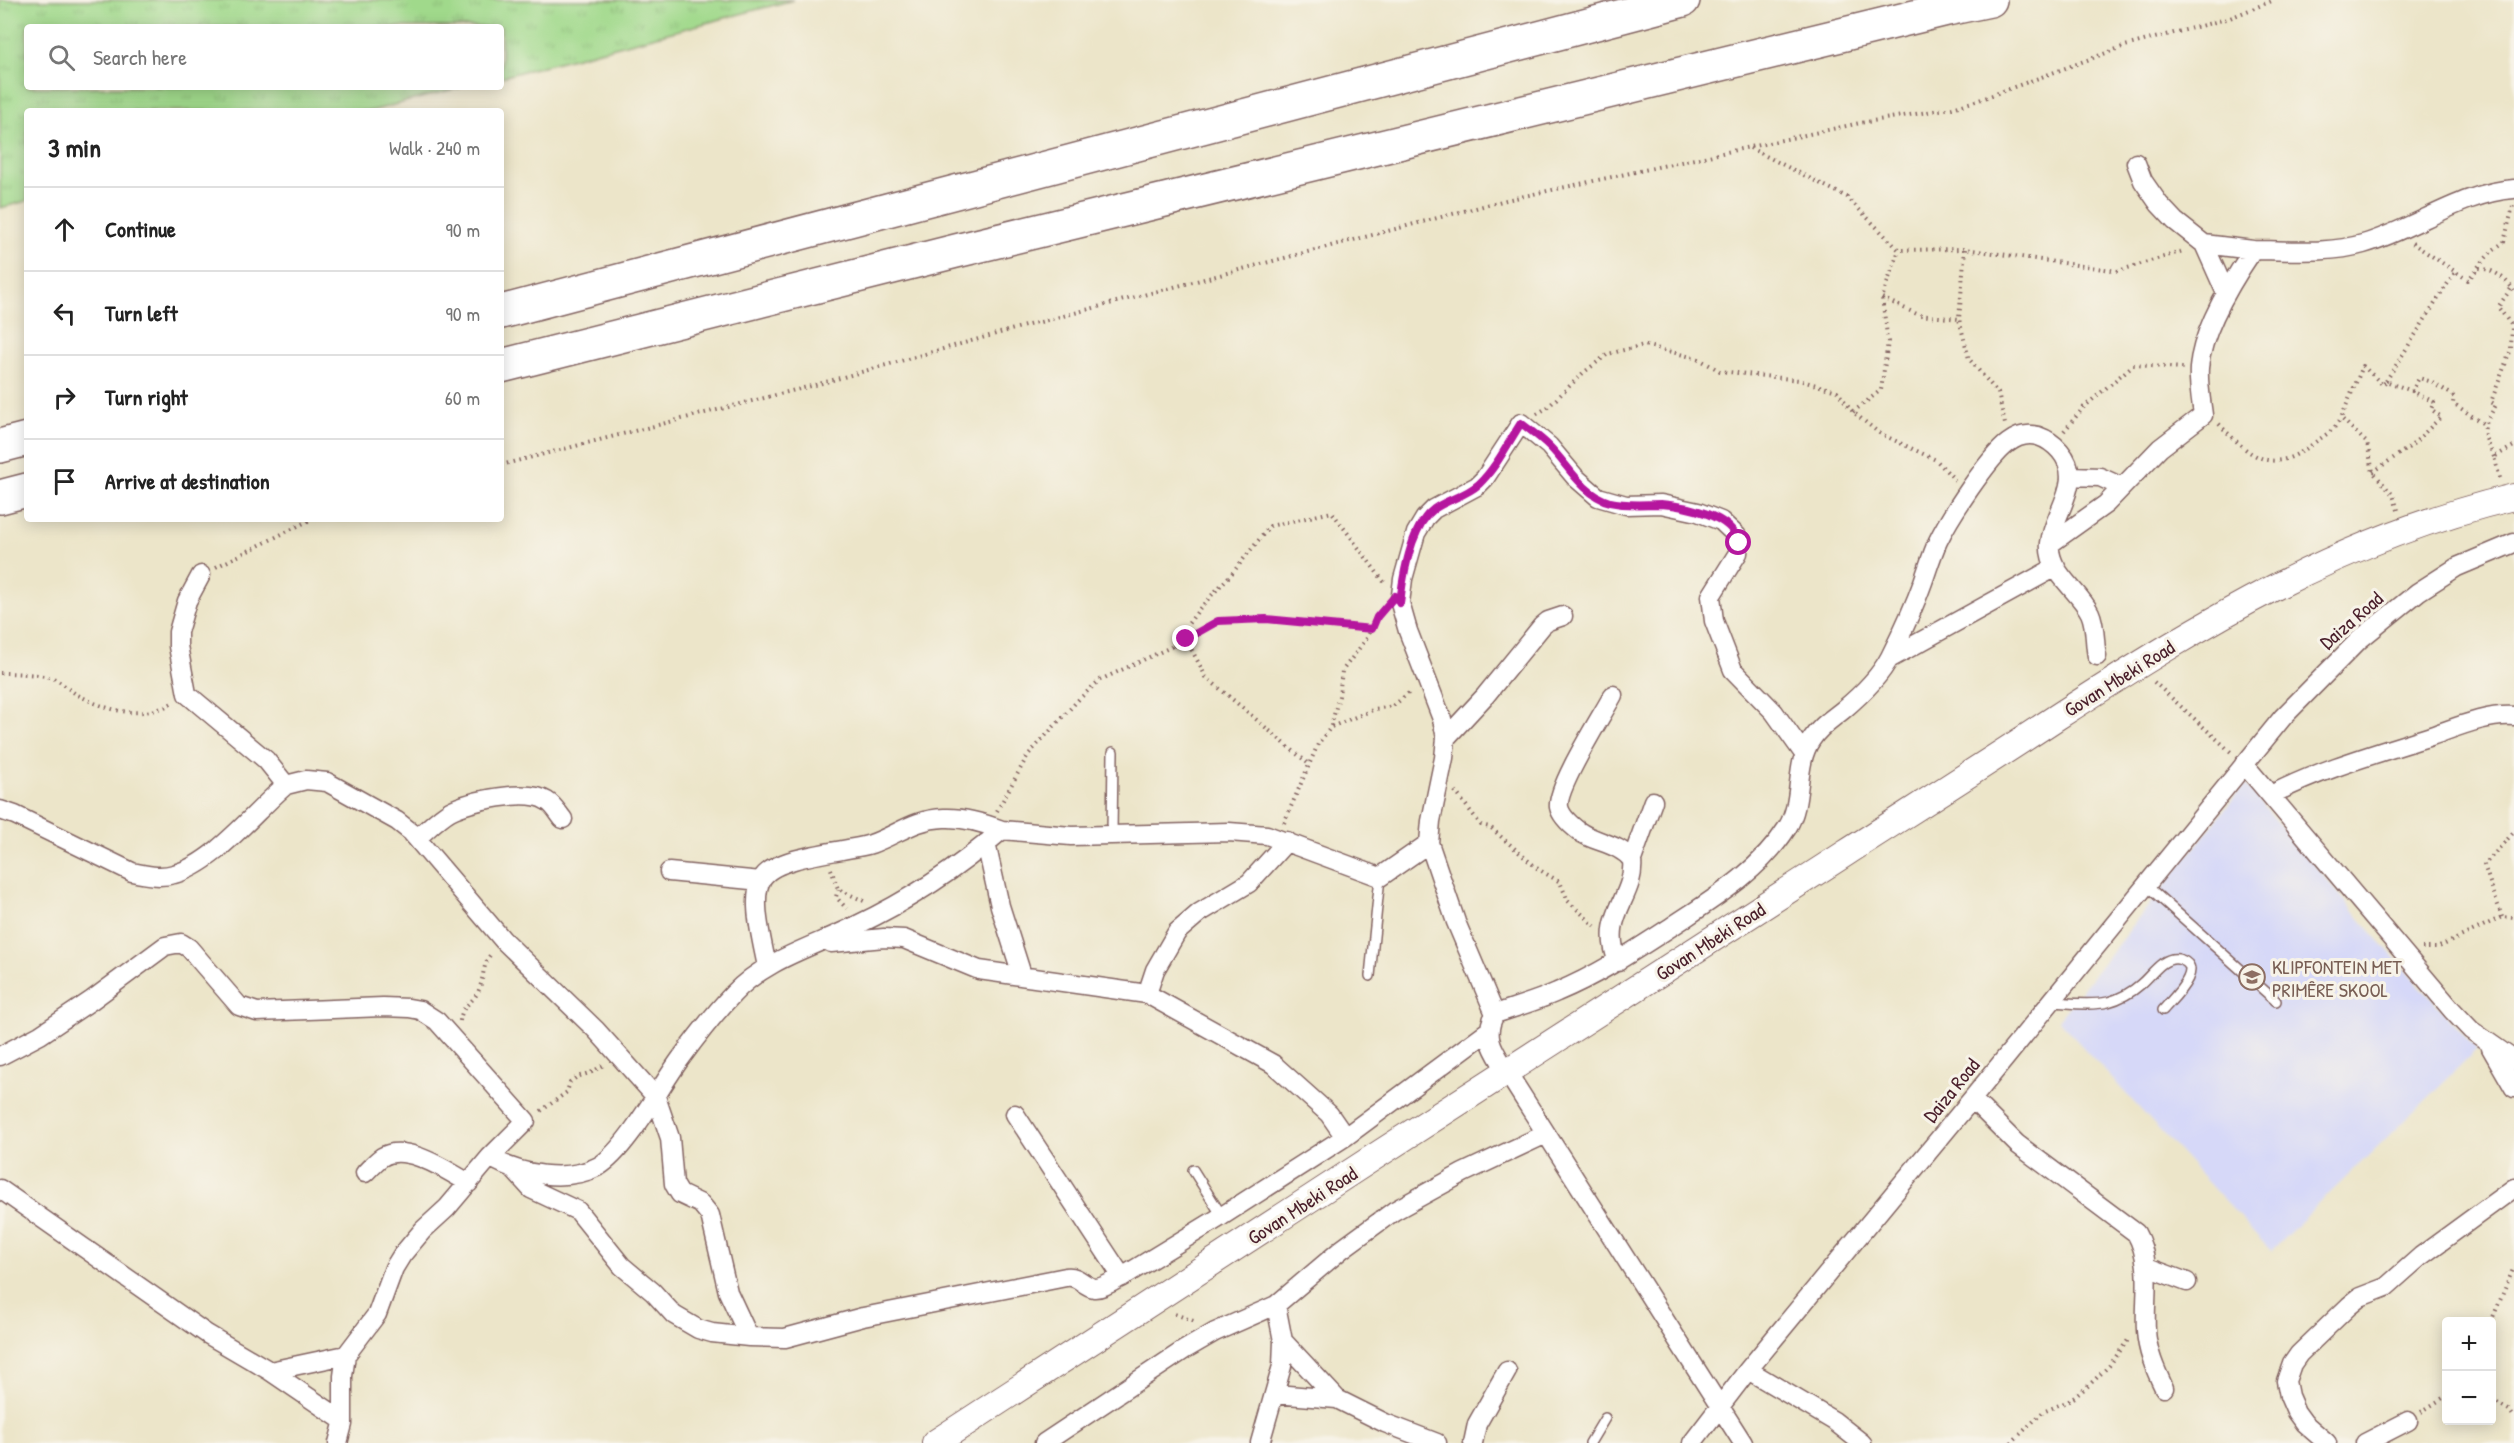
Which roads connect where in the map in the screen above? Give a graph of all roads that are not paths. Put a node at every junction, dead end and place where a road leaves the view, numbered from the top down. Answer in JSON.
{"nodes":[{"id":1,"x":1683,"y":0,"type":"edge"},
{"id":2,"x":1990,"y":0,"type":"edge"},
{"id":3,"x":1961,"y":4,"type":"edge"},
{"id":4,"x":2136,"y":163,"type":"dead end"},
{"id":5,"x":2514,"y":189,"type":"edge"},
{"id":6,"x":2204,"y":244,"type":"junction"},
{"id":7,"x":2253,"y":250,"type":"junction"},
{"id":8,"x":2225,"y":291,"type":"junction"},
{"id":9,"x":504,"y":311,"type":"edge"},
{"id":10,"x":504,"y":365,"type":"edge"},
{"id":11,"x":24,"y":440,"type":"edge"},
{"id":12,"x":0,"y":446,"type":"edge"},
{"id":13,"x":2071,"y":476,"type":"junction"},
{"id":14,"x":2122,"y":487,"type":"junction"},
{"id":15,"x":24,"y":491,"type":"edge"},
{"id":16,"x":0,"y":497,"type":"edge"},
{"id":17,"x":2510,"y":498,"type":"edge"},
{"id":18,"x":2514,"y":543,"type":"edge"},
{"id":19,"x":2050,"y":544,"type":"junction"},
{"id":20,"x":2056,"y":567,"type":"junction"},
{"id":21,"x":201,"y":575,"type":"road end"},
{"id":22,"x":1563,"y":616,"type":"dead end"},
{"id":23,"x":2097,"y":656,"type":"dead end"},
{"id":24,"x":1889,"y":659,"type":"junction"},
{"id":25,"x":1613,"y":695,"type":"dead end"},
{"id":26,"x":2514,"y":716,"type":"edge"},
{"id":27,"x":1446,"y":738,"type":"junction"},
{"id":28,"x":1113,"y":752,"type":"dead end"},
{"id":29,"x":1804,"y":754,"type":"junction"},
{"id":30,"x":2244,"y":764,"type":"junction"},
{"id":31,"x":286,"y":785,"type":"junction"},
{"id":32,"x":2271,"y":795,"type":"junction"},
{"id":33,"x":1653,"y":801,"type":"dead end"},
{"id":34,"x":0,"y":810,"type":"edge"},
{"id":35,"x":563,"y":819,"type":"dead end"},
{"id":36,"x":993,"y":833,"type":"junction"},
{"id":37,"x":1112,"y":835,"type":"junction"},
{"id":38,"x":417,"y":838,"type":"junction"},
{"id":39,"x":1282,"y":838,"type":"junction"},
{"id":40,"x":1429,"y":843,"type":"junction"},
{"id":41,"x":1632,"y":860,"type":"junction"},
{"id":42,"x":669,"y":872,"type":"dead end"},
{"id":43,"x":1380,"y":877,"type":"junction"},
{"id":44,"x":761,"y":880,"type":"junction"},
{"id":45,"x":2146,"y":885,"type":"junction"},
{"id":46,"x":815,"y":945,"type":"junction"},
{"id":47,"x":1615,"y":955,"type":"junction"},
{"id":48,"x":766,"y":967,"type":"junction"},
{"id":49,"x":1022,"y":975,"type":"junction"},
{"id":50,"x":1370,"y":976,"type":"dead end"},
{"id":51,"x":1147,"y":994,"type":"junction"},
{"id":52,"x":2276,"y":1000,"type":"dead end"},
{"id":53,"x":2052,"y":1002,"type":"junction"},
{"id":54,"x":2163,"y":1010,"type":"dead end"},
{"id":55,"x":1495,"y":1014,"type":"junction"},
{"id":56,"x":1488,"y":1031,"type":"junction"},
{"id":57,"x":2488,"y":1043,"type":"junction"},
{"id":58,"x":0,"y":1056,"type":"edge"},
{"id":59,"x":2514,"y":1060,"type":"edge"},
{"id":60,"x":1507,"y":1072,"type":"junction"},
{"id":61,"x":2514,"y":1088,"type":"edge"},
{"id":62,"x":656,"y":1097,"type":"junction"},
{"id":63,"x":1972,"y":1100,"type":"junction"},
{"id":64,"x":1015,"y":1114,"type":"dead end"},
{"id":65,"x":1546,"y":1134,"type":"junction"},
{"id":66,"x":1345,"y":1137,"type":"junction"},
{"id":67,"x":490,"y":1157,"type":"junction"},
{"id":68,"x":512,"y":1168,"type":"junction"},
{"id":69,"x":1193,"y":1170,"type":"dead end"},
{"id":70,"x":365,"y":1173,"type":"dead end"},
{"id":71,"x":469,"y":1183,"type":"junction"},
{"id":72,"x":2514,"y":1188,"type":"edge"},
{"id":73,"x":0,"y":1189,"type":"edge"},
{"id":74,"x":1222,"y":1216,"type":"junction"},
{"id":75,"x":2147,"y":1267,"type":"junction"},
{"id":76,"x":1122,"y":1277,"type":"junction"},
{"id":77,"x":2187,"y":1281,"type":"dead end"},
{"id":78,"x":1276,"y":1305,"type":"junction"},
{"id":79,"x":749,"y":1337,"type":"junction"},
{"id":80,"x":1283,"y":1341,"type":"junction"},
{"id":81,"x":346,"y":1355,"type":"junction"},
{"id":82,"x":1748,"y":1370,"type":"junction"},
{"id":83,"x":270,"y":1371,"type":"junction"},
{"id":84,"x":1507,"y":1371,"type":"dead end"},
{"id":85,"x":2164,"y":1388,"type":"dead end"},
{"id":86,"x":1275,"y":1394,"type":"junction"},
{"id":87,"x":1337,"y":1400,"type":"junction"},
{"id":88,"x":1719,"y":1407,"type":"junction"},
{"id":89,"x":1605,"y":1418,"type":"dead end"},
{"id":90,"x":342,"y":1420,"type":"junction"},
{"id":91,"x":2408,"y":1420,"type":"road end"},
{"id":92,"x":338,"y":1443,"type":"edge"},
{"id":93,"x":935,"y":1443,"type":"edge"},
{"id":94,"x":1044,"y":1443,"type":"edge"},
{"id":95,"x":1260,"y":1443,"type":"edge"},
{"id":96,"x":1437,"y":1443,"type":"edge"},
{"id":97,"x":1473,"y":1443,"type":"edge"},
{"id":98,"x":1590,"y":1443,"type":"edge"},
{"id":99,"x":1692,"y":1443,"type":"edge"},
{"id":100,"x":1743,"y":1443,"type":"edge"},
{"id":101,"x":1862,"y":1443,"type":"edge"},
{"id":102,"x":2327,"y":1443,"type":"edge"},
{"id":103,"x":2364,"y":1443,"type":"edge"}],
"edges":[{"from":1,"to":9,"type":"highway"},
{"from":2,"to":3,"type":"highway"},
{"from":3,"to":10,"type":"highway"},
{"from":4,"to":6,"type":"street"},
{"from":5,"to":7,"type":"street"},
{"from":6,"to":7,"type":"street"},
{"from":6,"to":8,"type":"street"},
{"from":7,"to":8,"type":"street"},
{"from":8,"to":14,"type":"street"},
{"from":11,"to":12,"type":"highway"},
{"from":13,"to":14,"type":"street"},
{"from":13,"to":19,"type":"street"},
{"from":13,"to":24,"type":"street"},
{"from":14,"to":19,"type":"street"},
{"from":15,"to":16,"type":"highway"},
{"from":17,"to":60,"type":"main road","name":"Govan Mbeki Road"},
{"from":18,"to":30,"type":"street","name":"Daiza Road"},
{"from":19,"to":20,"type":"street"},
{"from":20,"to":23,"type":"street"},
{"from":20,"to":24,"type":"street"},
{"from":21,"to":31,"type":"street"},
{"from":22,"to":27,"type":"street"},
{"from":24,"to":29,"type":"street"},
{"from":25,"to":41,"type":"street"},
{"from":26,"to":32,"type":"street"},
{"from":27,"to":29,"type":"street"},
{"from":27,"to":40,"type":"street"},
{"from":28,"to":37,"type":"lane"},
{"from":29,"to":47,"type":"street"},
{"from":30,"to":32,"type":"street"},
{"from":30,"to":45,"type":"street","name":"Daiza Road"},
{"from":31,"to":34,"type":"street"},
{"from":31,"to":38,"type":"street"},
{"from":32,"to":57,"type":"street"},
{"from":33,"to":41,"type":"street"},
{"from":35,"to":38,"type":"street"},
{"from":36,"to":37,"type":"street"},
{"from":36,"to":44,"type":"street"},
{"from":36,"to":46,"type":"street"},
{"from":36,"to":49,"type":"street"},
{"from":37,"to":39,"type":"street"},
{"from":38,"to":62,"type":"street"},
{"from":39,"to":43,"type":"street"},
{"from":39,"to":51,"type":"street"},
{"from":40,"to":43,"type":"street"},
{"from":40,"to":55,"type":"street"},
{"from":41,"to":47,"type":"street"},
{"from":42,"to":44,"type":"street"},
{"from":43,"to":50,"type":"lane"},
{"from":44,"to":48,"type":"street"},
{"from":45,"to":52,"type":"lane"},
{"from":45,"to":53,"type":"street","name":"Daiza Road"},
{"from":46,"to":48,"type":"street"},
{"from":46,"to":49,"type":"street"},
{"from":47,"to":55,"type":"street"},
{"from":48,"to":62,"type":"street"},
{"from":49,"to":51,"type":"street"},
{"from":51,"to":66,"type":"street"},
{"from":53,"to":54,"type":"lane"},
{"from":53,"to":63,"type":"street","name":"Daiza Road"},
{"from":55,"to":56,"type":"street"},
{"from":56,"to":60,"type":"street"},
{"from":56,"to":66,"type":"street"},
{"from":57,"to":59,"type":"street"},
{"from":57,"to":61,"type":"street"},
{"from":58,"to":67,"type":"street"},
{"from":60,"to":65,"type":"street"},
{"from":60,"to":93,"type":"main road","name":"Govan Mbeki Road"},
{"from":62,"to":68,"type":"street"},
{"from":62,"to":79,"type":"street"},
{"from":63,"to":75,"type":"street"},
{"from":63,"to":82,"type":"street","name":"Daiza Road"},
{"from":64,"to":76,"type":"street"},
{"from":65,"to":78,"type":"street"},
{"from":65,"to":88,"type":"street"},
{"from":66,"to":74,"type":"street"},
{"from":67,"to":68,"type":"street"},
{"from":67,"to":71,"type":"street"},
{"from":68,"to":79,"type":"street"},
{"from":69,"to":74,"type":"lane"},
{"from":70,"to":71,"type":"street"},
{"from":71,"to":81,"type":"street"},
{"from":72,"to":102,"type":"street"},
{"from":73,"to":83,"type":"street"},
{"from":74,"to":76,"type":"street"},
{"from":75,"to":77,"type":"street"},
{"from":75,"to":85,"type":"street"},
{"from":76,"to":79,"type":"street"},
{"from":78,"to":80,"type":"street"},
{"from":78,"to":94,"type":"street"},
{"from":80,"to":86,"type":"street"},
{"from":80,"to":87,"type":"street"},
{"from":81,"to":83,"type":"street"},
{"from":81,"to":90,"type":"street"},
{"from":82,"to":88,"type":"street","name":"Daiza Road"},
{"from":82,"to":101,"type":"street"},
{"from":83,"to":90,"type":"street"},
{"from":84,"to":97,"type":"street"},
{"from":86,"to":87,"type":"street"},
{"from":86,"to":95,"type":"street"},
{"from":87,"to":96,"type":"street"},
{"from":88,"to":99,"type":"street","name":"Daiza Road"},
{"from":88,"to":100,"type":"street"},
{"from":89,"to":98,"type":"lane"},
{"from":90,"to":92,"type":"street"},
{"from":91,"to":103,"type":"street"}]}
